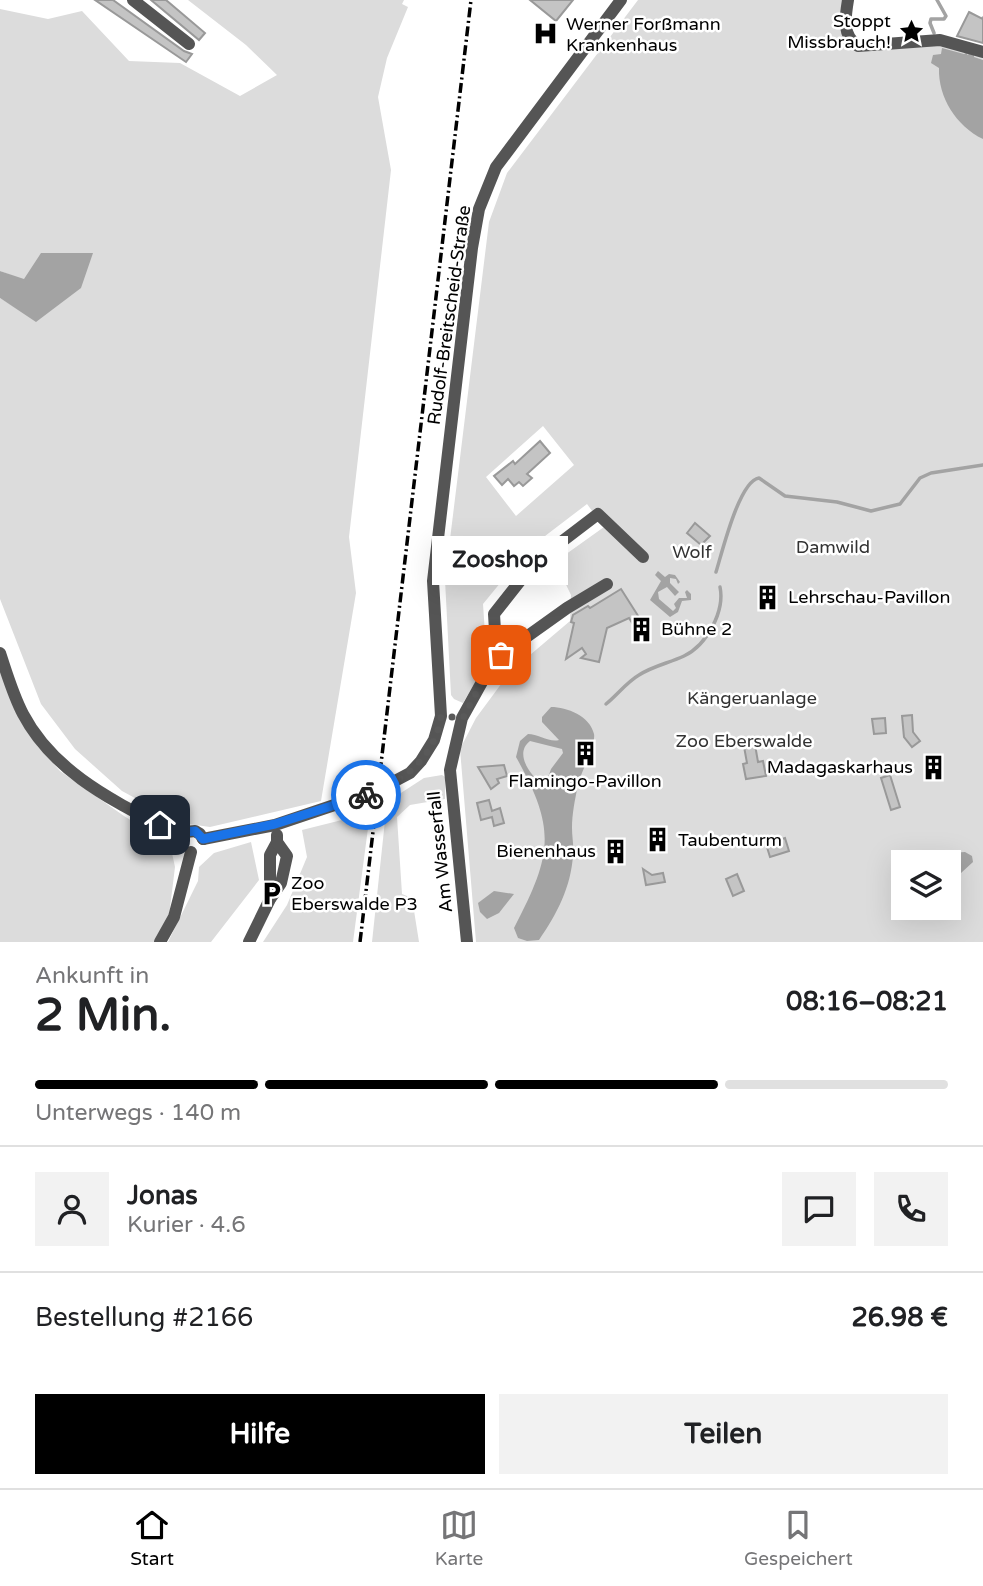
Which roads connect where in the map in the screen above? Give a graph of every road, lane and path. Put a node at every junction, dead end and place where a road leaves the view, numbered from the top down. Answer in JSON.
{"nodes":[{"id":1,"x":133,"y":0,"type":"edge"},
{"id":2,"x":621,"y":0,"type":"edge"},
{"id":3,"x":848,"y":0,"type":"edge"},
{"id":4,"x":189,"y":44,"type":"dead end"},
{"id":5,"x":983,"y":52,"type":"edge"},
{"id":6,"x":643,"y":557,"type":"dead end"},
{"id":7,"x":607,"y":584,"type":"dead end"},
{"id":8,"x":0,"y":653,"type":"edge"},
{"id":9,"x":501,"y":655,"type":"junction"},
{"id":10,"x":440,"y":722,"type":"junction"},
{"id":11,"x":460,"y":724,"type":"junction"},
{"id":12,"x":430,"y":749,"type":"junction"},
{"id":13,"x":452,"y":759,"type":"junction"},
{"id":14,"x":275,"y":824,"type":"junction"},
{"id":15,"x":183,"y":837,"type":"junction"},
{"id":16,"x":203,"y":839,"type":"junction"},
{"id":17,"x":191,"y":852,"type":"junction"},
{"id":18,"x":160,"y":942,"type":"edge"},
{"id":19,"x":249,"y":942,"type":"edge"},
{"id":20,"x":467,"y":942,"type":"edge"}],
"edges":[{"from":1,"to":4,"type":"street"},
{"from":2,"to":10,"type":"street","name":"Rudolf-Breitscheid-Straße"},
{"from":3,"to":5,"type":"street"},
{"from":6,"to":9,"type":"street"},
{"from":7,"to":9,"type":"street","name":"Am Wasserfall"},
{"from":8,"to":15,"type":"street"},
{"from":9,"to":11,"type":"street","name":"Am Wasserfall"},
{"from":10,"to":11,"type":"street"},
{"from":10,"to":12,"type":"street"},
{"from":11,"to":13,"type":"street","name":"Am Wasserfall"},
{"from":12,"to":13,"type":"street"},
{"from":12,"to":14,"type":"street"},
{"from":13,"to":20,"type":"street","name":"Am Wasserfall"},
{"from":14,"to":16,"type":"street"},
{"from":14,"to":19,"type":"street"},
{"from":15,"to":16,"type":"street"},
{"from":15,"to":17,"type":"street"},
{"from":16,"to":17,"type":"street"},
{"from":17,"to":18,"type":"street"}]}
